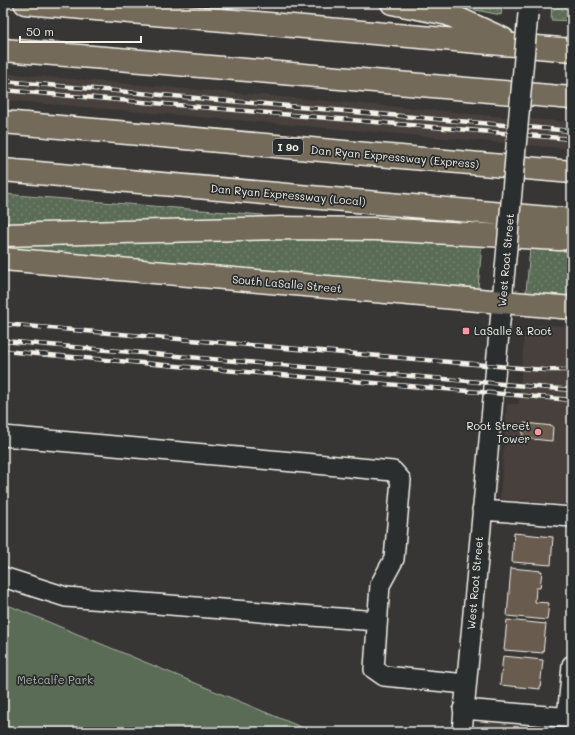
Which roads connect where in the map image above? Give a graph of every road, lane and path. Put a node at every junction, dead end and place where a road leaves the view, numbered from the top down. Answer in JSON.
{"nodes":[{"id":1,"x":25,"y":3,"type":"edge"},
{"id":2,"x":392,"y":3,"type":"edge"},
{"id":3,"x":528,"y":9,"type":"edge"},
{"id":4,"x":517,"y":45,"type":"junction"},
{"id":5,"x":3,"y":50,"type":"edge"},
{"id":6,"x":572,"y":50,"type":"edge"},
{"id":7,"x":572,"y":98,"type":"edge"},
{"id":8,"x":3,"y":122,"type":"edge"},
{"id":9,"x":3,"y":170,"type":"edge"},
{"id":10,"x":572,"y":172,"type":"edge"},
{"id":11,"x":572,"y":220,"type":"edge"},
{"id":12,"x":3,"y":235,"type":"edge"},
{"id":13,"x":572,"y":237,"type":"edge"},
{"id":14,"x":3,"y":259,"type":"edge"},
{"id":15,"x":502,"y":302,"type":"junction"},
{"id":16,"x":572,"y":308,"type":"edge"},
{"id":17,"x":3,"y":436,"type":"edge"},
{"id":18,"x":482,"y":510,"type":"junction"},
{"id":19,"x":572,"y":518,"type":"edge"},
{"id":20,"x":3,"y":577,"type":"edge"},
{"id":21,"x":377,"y":621,"type":"junction"},
{"id":22,"x":572,"y":665,"type":"edge"},
{"id":23,"x":466,"y":684,"type":"junction"},
{"id":24,"x":464,"y":709,"type":"junction"},
{"id":25,"x":570,"y":718,"type":"edge"},
{"id":26,"x":462,"y":732,"type":"edge"}],
"edges":[{"from":1,"to":4,"type":"main road"},
{"from":2,"to":4,"type":"main road"},
{"from":3,"to":15,"type":"street","name":"West Root Street","bridge":true},
{"from":4,"to":6,"type":"main road"},
{"from":5,"to":7,"type":"main road"},
{"from":8,"to":10,"type":"main road","name":"Dan Ryan Expressway (Express)","number":"I 90"},
{"from":9,"to":11,"type":"main road","name":"Dan Ryan Expressway (Local)"},
{"from":12,"to":13,"type":"main road"},
{"from":14,"to":15,"type":"main road","name":"South LaSalle Street"},
{"from":15,"to":16,"type":"main road","name":"South LaSalle Street"},
{"from":15,"to":18,"type":"street","name":"West Root Street"},
{"from":17,"to":21,"type":"street"},
{"from":18,"to":19,"type":"street"},
{"from":18,"to":23,"type":"street","name":"West Root Street"},
{"from":20,"to":21,"type":"street"},
{"from":21,"to":23,"type":"street"},
{"from":22,"to":25,"type":"street"},
{"from":23,"to":24,"type":"street","name":"West Root Street"},
{"from":24,"to":25,"type":"street"},
{"from":24,"to":26,"type":"street","name":"West Root Street"}]}
